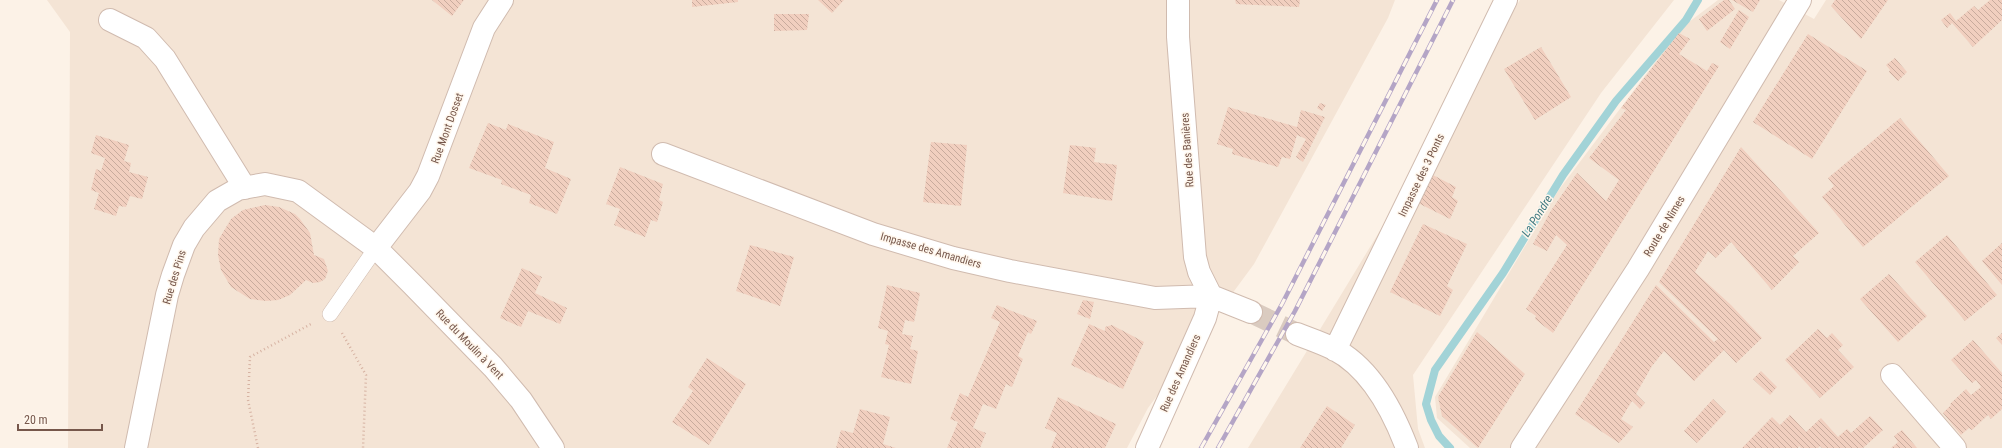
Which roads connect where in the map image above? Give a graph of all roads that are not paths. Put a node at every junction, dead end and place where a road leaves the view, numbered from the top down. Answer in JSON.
{"nodes":[{"id":1,"x":502,"y":0,"type":"edge"},
{"id":2,"x":1178,"y":0,"type":"edge"},
{"id":3,"x":1506,"y":0,"type":"edge"},
{"id":4,"x":1800,"y":0,"type":"edge"},
{"id":5,"x":110,"y":20,"type":"dead end"},
{"id":6,"x":663,"y":154,"type":"dead end"},
{"id":7,"x":245,"y":188,"type":"junction"},
{"id":8,"x":376,"y":248,"type":"junction"},
{"id":9,"x":1211,"y":296,"type":"junction"},
{"id":10,"x":1251,"y":312,"type":"tunnel mouth"},
{"id":11,"x":330,"y":314,"type":"road end"},
{"id":12,"x":1298,"y":334,"type":"tunnel mouth"},
{"id":13,"x":1335,"y":350,"type":"junction"},
{"id":14,"x":1892,"y":375,"type":"dead end"},
{"id":15,"x":136,"y":448,"type":"edge"},
{"id":16,"x":553,"y":448,"type":"edge"},
{"id":17,"x":1147,"y":448,"type":"edge"},
{"id":18,"x":1407,"y":448,"type":"edge"},
{"id":19,"x":1522,"y":448,"type":"edge"},
{"id":20,"x":1955,"y":448,"type":"edge"}],
"edges":[{"from":1,"to":8,"type":"street","name":"Rue Mont Dosset"},
{"from":2,"to":9,"type":"street","name":"Rue des Banières"},
{"from":3,"to":13,"type":"street","name":"Impasse des 3 Ponts"},
{"from":4,"to":19,"type":"street","name":"Route de Nîmes"},
{"from":5,"to":7,"type":"street"},
{"from":6,"to":9,"type":"street","name":"Impasse des Amandiers"},
{"from":7,"to":8,"type":"street","name":"Rue des Pins"},
{"from":7,"to":15,"type":"street","name":"Rue des Pins"},
{"from":8,"to":11,"type":"lane"},
{"from":8,"to":16,"type":"street","name":"Rue du Moulin à Vent"},
{"from":9,"to":10,"type":"street"},
{"from":9,"to":17,"type":"street","name":"Rue des Amandiers"},
{"from":12,"to":13,"type":"street"},
{"from":13,"to":18,"type":"street"},
{"from":14,"to":20,"type":"street"}]}
